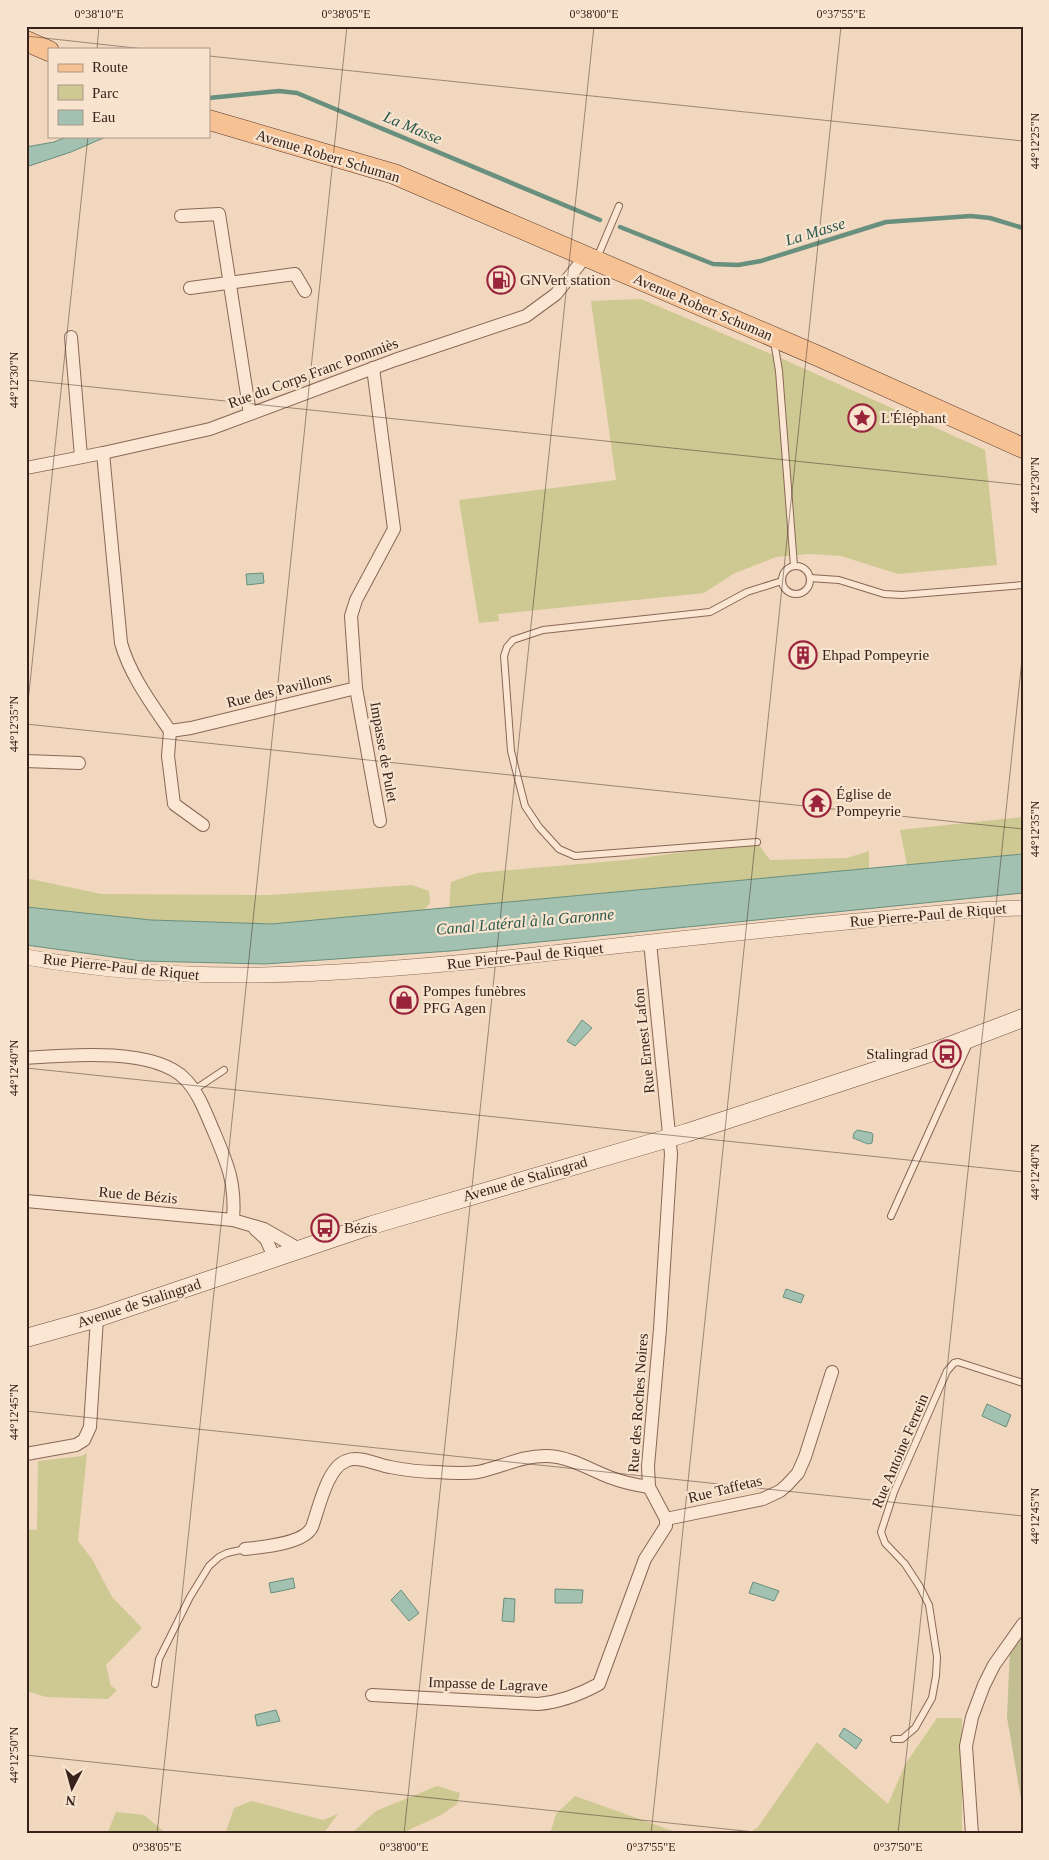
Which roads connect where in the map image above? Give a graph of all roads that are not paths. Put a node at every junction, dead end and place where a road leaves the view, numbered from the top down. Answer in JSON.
{"nodes":[{"id":1,"x":26,"y":41,"type":"edge"},
{"id":2,"x":48,"y":52,"type":"edge"},
{"id":3,"x":210,"y":120,"type":"edge"},
{"id":4,"x":619,"y":206,"type":"dead end"},
{"id":5,"x":181,"y":216,"type":"dead end"},
{"id":6,"x":590,"y":259,"type":"junction"},
{"id":7,"x":230,"y":283,"type":"junction"},
{"id":8,"x":190,"y":288,"type":"dead end"},
{"id":9,"x":305,"y":291,"type":"dead end"},
{"id":10,"x":71,"y":337,"type":"dead end"},
{"id":11,"x":773,"y":337,"type":"junction"},
{"id":12,"x":373,"y":368,"type":"junction"},
{"id":13,"x":250,"y":414,"type":"junction"},
{"id":14,"x":1023,"y":448,"type":"edge"},
{"id":15,"x":103,"y":453,"type":"junction"},
{"id":16,"x":82,"y":457,"type":"junction"},
{"id":17,"x":26,"y":468,"type":"edge"},
{"id":18,"x":794,"y":566,"type":"junction"},
{"id":19,"x":810,"y":578,"type":"junction"},
{"id":20,"x":782,"y":581,"type":"junction"},
{"id":21,"x":1023,"y":584,"type":"edge"},
{"id":22,"x":356,"y":688,"type":"junction"},
{"id":23,"x":170,"y":731,"type":"junction"},
{"id":24,"x":26,"y":761,"type":"edge"},
{"id":25,"x":79,"y":763,"type":"dead end"},
{"id":26,"x":380,"y":821,"type":"dead end"},
{"id":27,"x":203,"y":825,"type":"dead end"},
{"id":28,"x":757,"y":842,"type":"dead end"},
{"id":29,"x":1023,"y":908,"type":"edge"},
{"id":30,"x":650,"y":942,"type":"junction"},
{"id":31,"x":26,"y":957,"type":"edge"},
{"id":32,"x":1023,"y":1018,"type":"edge"},
{"id":33,"x":972,"y":1038,"type":"junction"},
{"id":34,"x":26,"y":1058,"type":"edge"},
{"id":35,"x":224,"y":1070,"type":"dead end"},
{"id":36,"x":194,"y":1090,"type":"junction"},
{"id":37,"x":670,"y":1137,"type":"junction"},
{"id":38,"x":26,"y":1201,"type":"edge"},
{"id":39,"x":891,"y":1216,"type":"dead end"},
{"id":40,"x":233,"y":1220,"type":"junction"},
{"id":41,"x":247,"y":1224,"type":"junction"},
{"id":42,"x":299,"y":1249,"type":"junction"},
{"id":43,"x":274,"y":1257,"type":"junction"},
{"id":44,"x":97,"y":1318,"type":"junction"},
{"id":45,"x":26,"y":1338,"type":"edge"},
{"id":46,"x":832,"y":1372,"type":"dead end"},
{"id":47,"x":1023,"y":1383,"type":"edge"},
{"id":48,"x":26,"y":1454,"type":"edge"},
{"id":49,"x":649,"y":1487,"type":"junction"},
{"id":50,"x":666,"y":1519,"type":"junction"},
{"id":51,"x":244,"y":1549,"type":"joint"},
{"id":52,"x":1023,"y":1624,"type":"edge"},
{"id":53,"x":155,"y":1684,"type":"dead end"},
{"id":54,"x":372,"y":1695,"type":"dead end"},
{"id":55,"x":894,"y":1739,"type":"dead end"},
{"id":56,"x":972,"y":1834,"type":"edge"}],
"edges":[{"from":1,"to":2,"type":"main road"},
{"from":3,"to":6,"type":"main road","name":"Avenue Robert Schuman"},
{"from":4,"to":6,"type":"lane"},
{"from":5,"to":7,"type":"street"},
{"from":6,"to":11,"type":"main road","name":"Avenue Robert Schuman"},
{"from":6,"to":12,"type":"street","name":"Rue du Corps Franc Pommiès"},
{"from":7,"to":8,"type":"street"},
{"from":7,"to":9,"type":"street"},
{"from":7,"to":13,"type":"street"},
{"from":10,"to":16,"type":"street"},
{"from":11,"to":14,"type":"main road","name":"Avenue Robert Schuman"},
{"from":11,"to":18,"type":"lane"},
{"from":12,"to":13,"type":"street","name":"Rue du Corps Franc Pommiès"},
{"from":12,"to":22,"type":"street","name":"Rue des Pavillons"},
{"from":13,"to":15,"type":"street","name":"Rue du Corps Franc Pommiès"},
{"from":15,"to":16,"type":"street","name":"Rue du Corps Franc Pommiès"},
{"from":15,"to":23,"type":"street"},
{"from":16,"to":17,"type":"street","name":"Rue du Corps Franc Pommiès"},
{"from":18,"to":19,"type":"lane"},
{"from":18,"to":20,"type":"lane"},
{"from":19,"to":20,"type":"lane"},
{"from":19,"to":21,"type":"lane"},
{"from":20,"to":28,"type":"lane"},
{"from":22,"to":23,"type":"street","name":"Rue des Pavillons"},
{"from":22,"to":26,"type":"street","name":"Impasse de Pulet"},
{"from":23,"to":27,"type":"street"},
{"from":24,"to":25,"type":"street"},
{"from":29,"to":30,"type":"street","name":"Rue Pierre-Paul de Riquet"},
{"from":30,"to":31,"type":"street","name":"Rue Pierre-Paul de Riquet"},
{"from":30,"to":37,"type":"street","name":"Rue Ernest Lafon"},
{"from":32,"to":33,"type":"main road","name":"Avenue de Stalingrad"},
{"from":33,"to":37,"type":"main road","name":"Avenue de Stalingrad"},
{"from":33,"to":39,"type":"lane"},
{"from":34,"to":36,"type":"street"},
{"from":35,"to":36,"type":"lane"},
{"from":36,"to":40,"type":"street"},
{"from":37,"to":42,"type":"main road","name":"Avenue de Stalingrad"},
{"from":37,"to":49,"type":"street","name":"Rue des Roches Noires"},
{"from":38,"to":40,"type":"street","name":"Rue de Bézis"},
{"from":40,"to":41,"type":"street","name":"Rue de Bézis"},
{"from":41,"to":42,"type":"street","name":"Rue de Bézis"},
{"from":41,"to":43,"type":"street"},
{"from":42,"to":43,"type":"main road","name":"Avenue de Stalingrad"},
{"from":43,"to":44,"type":"main road","name":"Avenue de Stalingrad"},
{"from":44,"to":45,"type":"main road","name":"Avenue de Stalingrad"},
{"from":44,"to":48,"type":"street"},
{"from":46,"to":50,"type":"street","name":"Rue Taffetas"},
{"from":47,"to":55,"type":"lane","name":"Rue Antoine Ferrein"},
{"from":49,"to":50,"type":"street","name":"Rue des Roches Noires"},
{"from":49,"to":51,"type":"street"},
{"from":50,"to":54,"type":"street","name":"Impasse de Lagrave"},
{"from":51,"to":53,"type":"lane"},
{"from":52,"to":56,"type":"street"}]}
